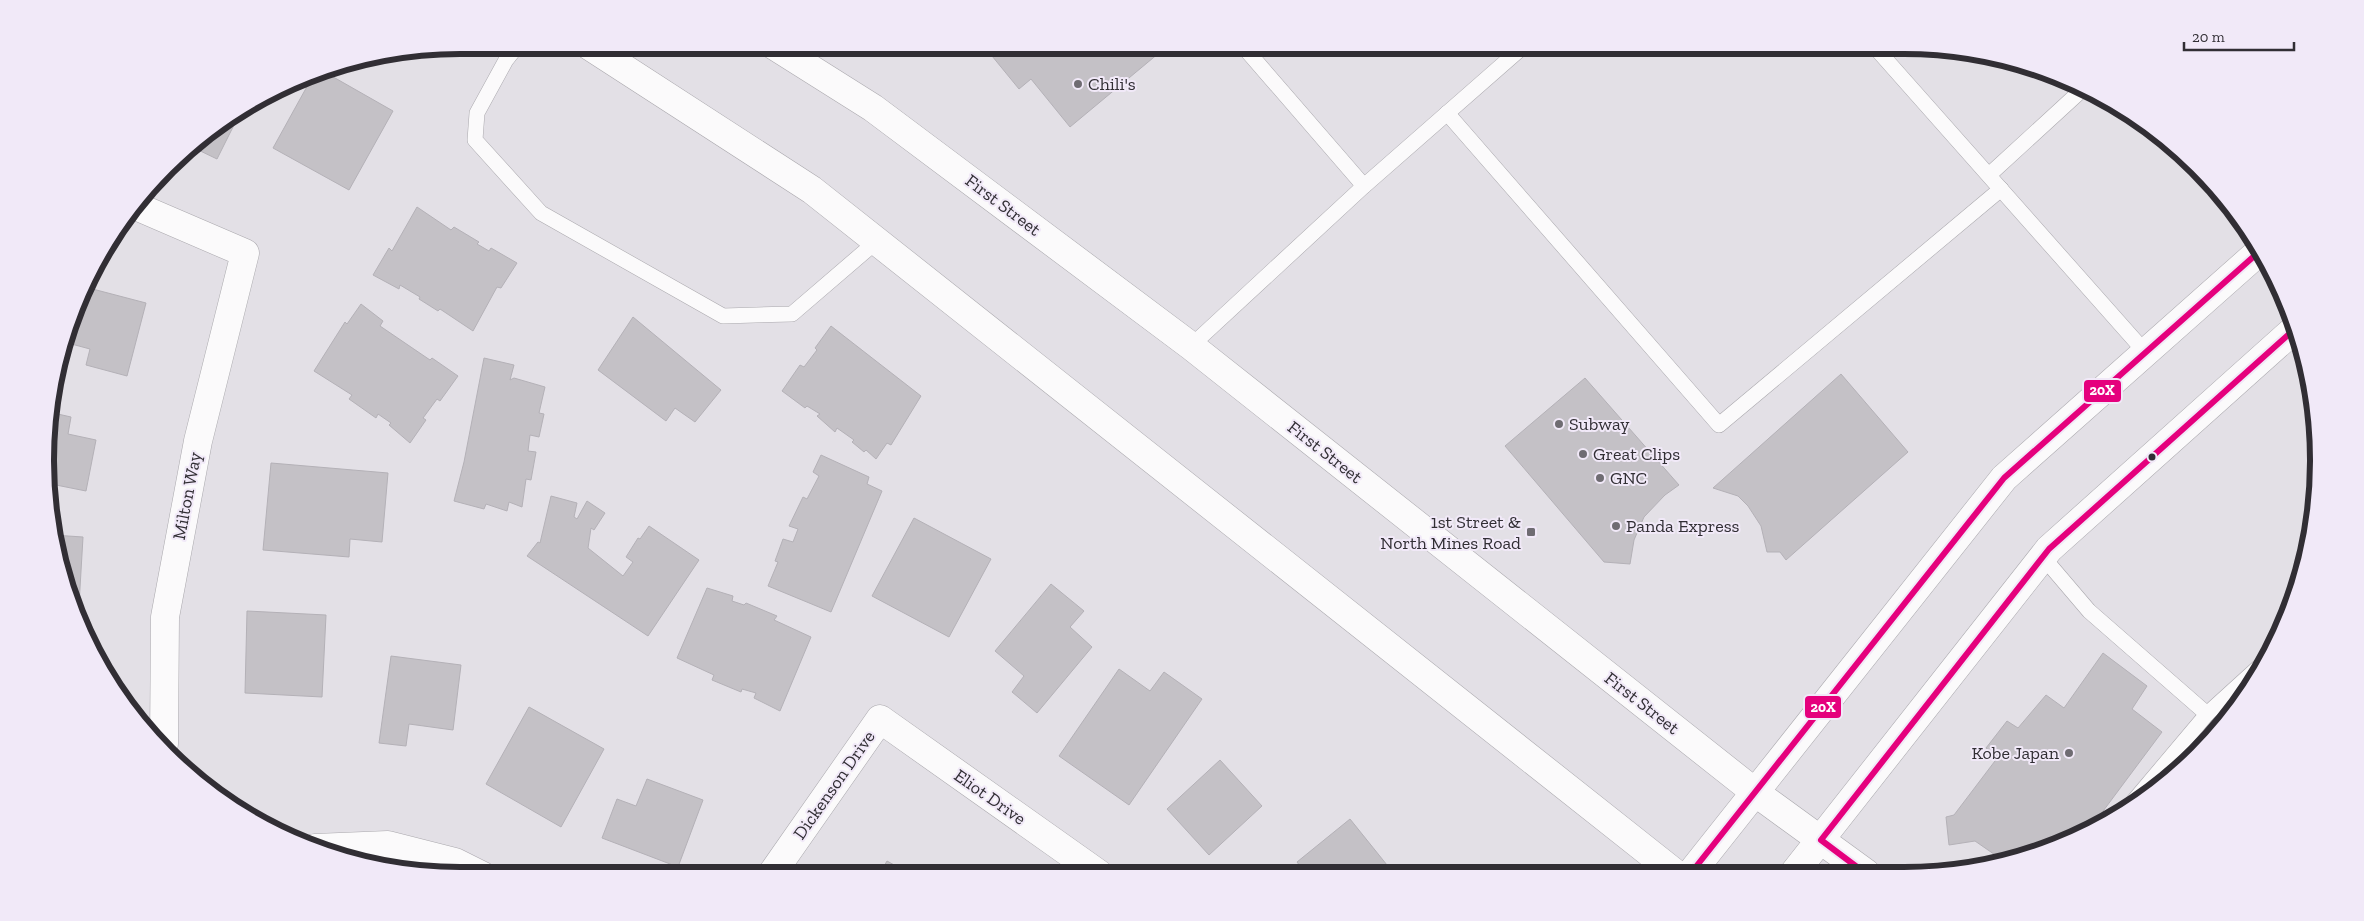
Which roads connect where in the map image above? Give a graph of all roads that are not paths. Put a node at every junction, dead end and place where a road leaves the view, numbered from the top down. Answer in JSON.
{"nodes":[{"id":1,"x":511,"y":54,"type":"edge"},
{"id":2,"x":602,"y":54,"type":"edge"},
{"id":3,"x":787,"y":54,"type":"edge"},
{"id":4,"x":1250,"y":54,"type":"edge"},
{"id":5,"x":1515,"y":54,"type":"edge"},
{"id":6,"x":1881,"y":54,"type":"edge"},
{"id":7,"x":2078,"y":94,"type":"edge"},
{"id":8,"x":1447,"y":113,"type":"junction"},
{"id":9,"x":1989,"y":175,"type":"junction"},
{"id":10,"x":1364,"y":186,"type":"junction"},
{"id":11,"x":2001,"y":189,"type":"junction"},
{"id":12,"x":142,"y":209,"type":"edge"},
{"id":13,"x":877,"y":241,"type":"junction"},
{"id":14,"x":2255,"y":255,"type":"edge"},
{"id":15,"x":2290,"y":333,"type":"edge"},
{"id":16,"x":1191,"y":346,"type":"junction"},
{"id":17,"x":2146,"y":353,"type":"junction"},
{"id":18,"x":2043,"y":557,"type":"junction"},
{"id":19,"x":2248,"y":677,"type":"edge"},
{"id":20,"x":2207,"y":714,"type":"junction"},
{"id":21,"x":880,"y":719,"type":"joint"},
{"id":22,"x":164,"y":739,"type":"edge"},
{"id":23,"x":2145,"y":787,"type":"edge"},
{"id":24,"x":1756,"y":793,"type":"junction"},
{"id":25,"x":1821,"y":840,"type":"junction"},
{"id":26,"x":334,"y":847,"type":"edge"},
{"id":27,"x":465,"y":867,"type":"edge"},
{"id":28,"x":777,"y":867,"type":"edge"},
{"id":29,"x":1089,"y":867,"type":"edge"},
{"id":30,"x":1667,"y":867,"type":"edge"},
{"id":31,"x":1696,"y":867,"type":"edge"},
{"id":32,"x":1799,"y":867,"type":"edge"},
{"id":33,"x":1858,"y":867,"type":"edge"}],
"edges":[{"from":1,"to":13,"type":"lane"},
{"from":2,"to":13,"type":"main road"},
{"from":3,"to":16,"type":"main road","name":"First Street"},
{"from":4,"to":10,"type":"lane"},
{"from":5,"to":8,"type":"lane"},
{"from":6,"to":9,"type":"lane"},
{"from":7,"to":9,"type":"lane"},
{"from":8,"to":10,"type":"lane"},
{"from":8,"to":11,"type":"lane"},
{"from":9,"to":11,"type":"lane"},
{"from":10,"to":16,"type":"lane"},
{"from":11,"to":17,"type":"lane"},
{"from":12,"to":22,"type":"main road","name":"Milton Way"},
{"from":13,"to":30,"type":"main road"},
{"from":14,"to":17,"type":"main road"},
{"from":15,"to":18,"type":"main road"},
{"from":16,"to":24,"type":"main road","name":"First Street"},
{"from":17,"to":24,"type":"main road"},
{"from":18,"to":20,"type":"lane"},
{"from":18,"to":25,"type":"main road"},
{"from":19,"to":20,"type":"lane"},
{"from":20,"to":23,"type":"lane"},
{"from":21,"to":28,"type":"main road","name":"Dickenson Drive"},
{"from":21,"to":29,"type":"main road","name":"Eliot Drive"},
{"from":24,"to":25,"type":"main road","name":"First Street"},
{"from":24,"to":31,"type":"main road"},
{"from":25,"to":32,"type":"main road"},
{"from":25,"to":33,"type":"main road","name":"First Street"},
{"from":26,"to":27,"type":"main road"}]}
